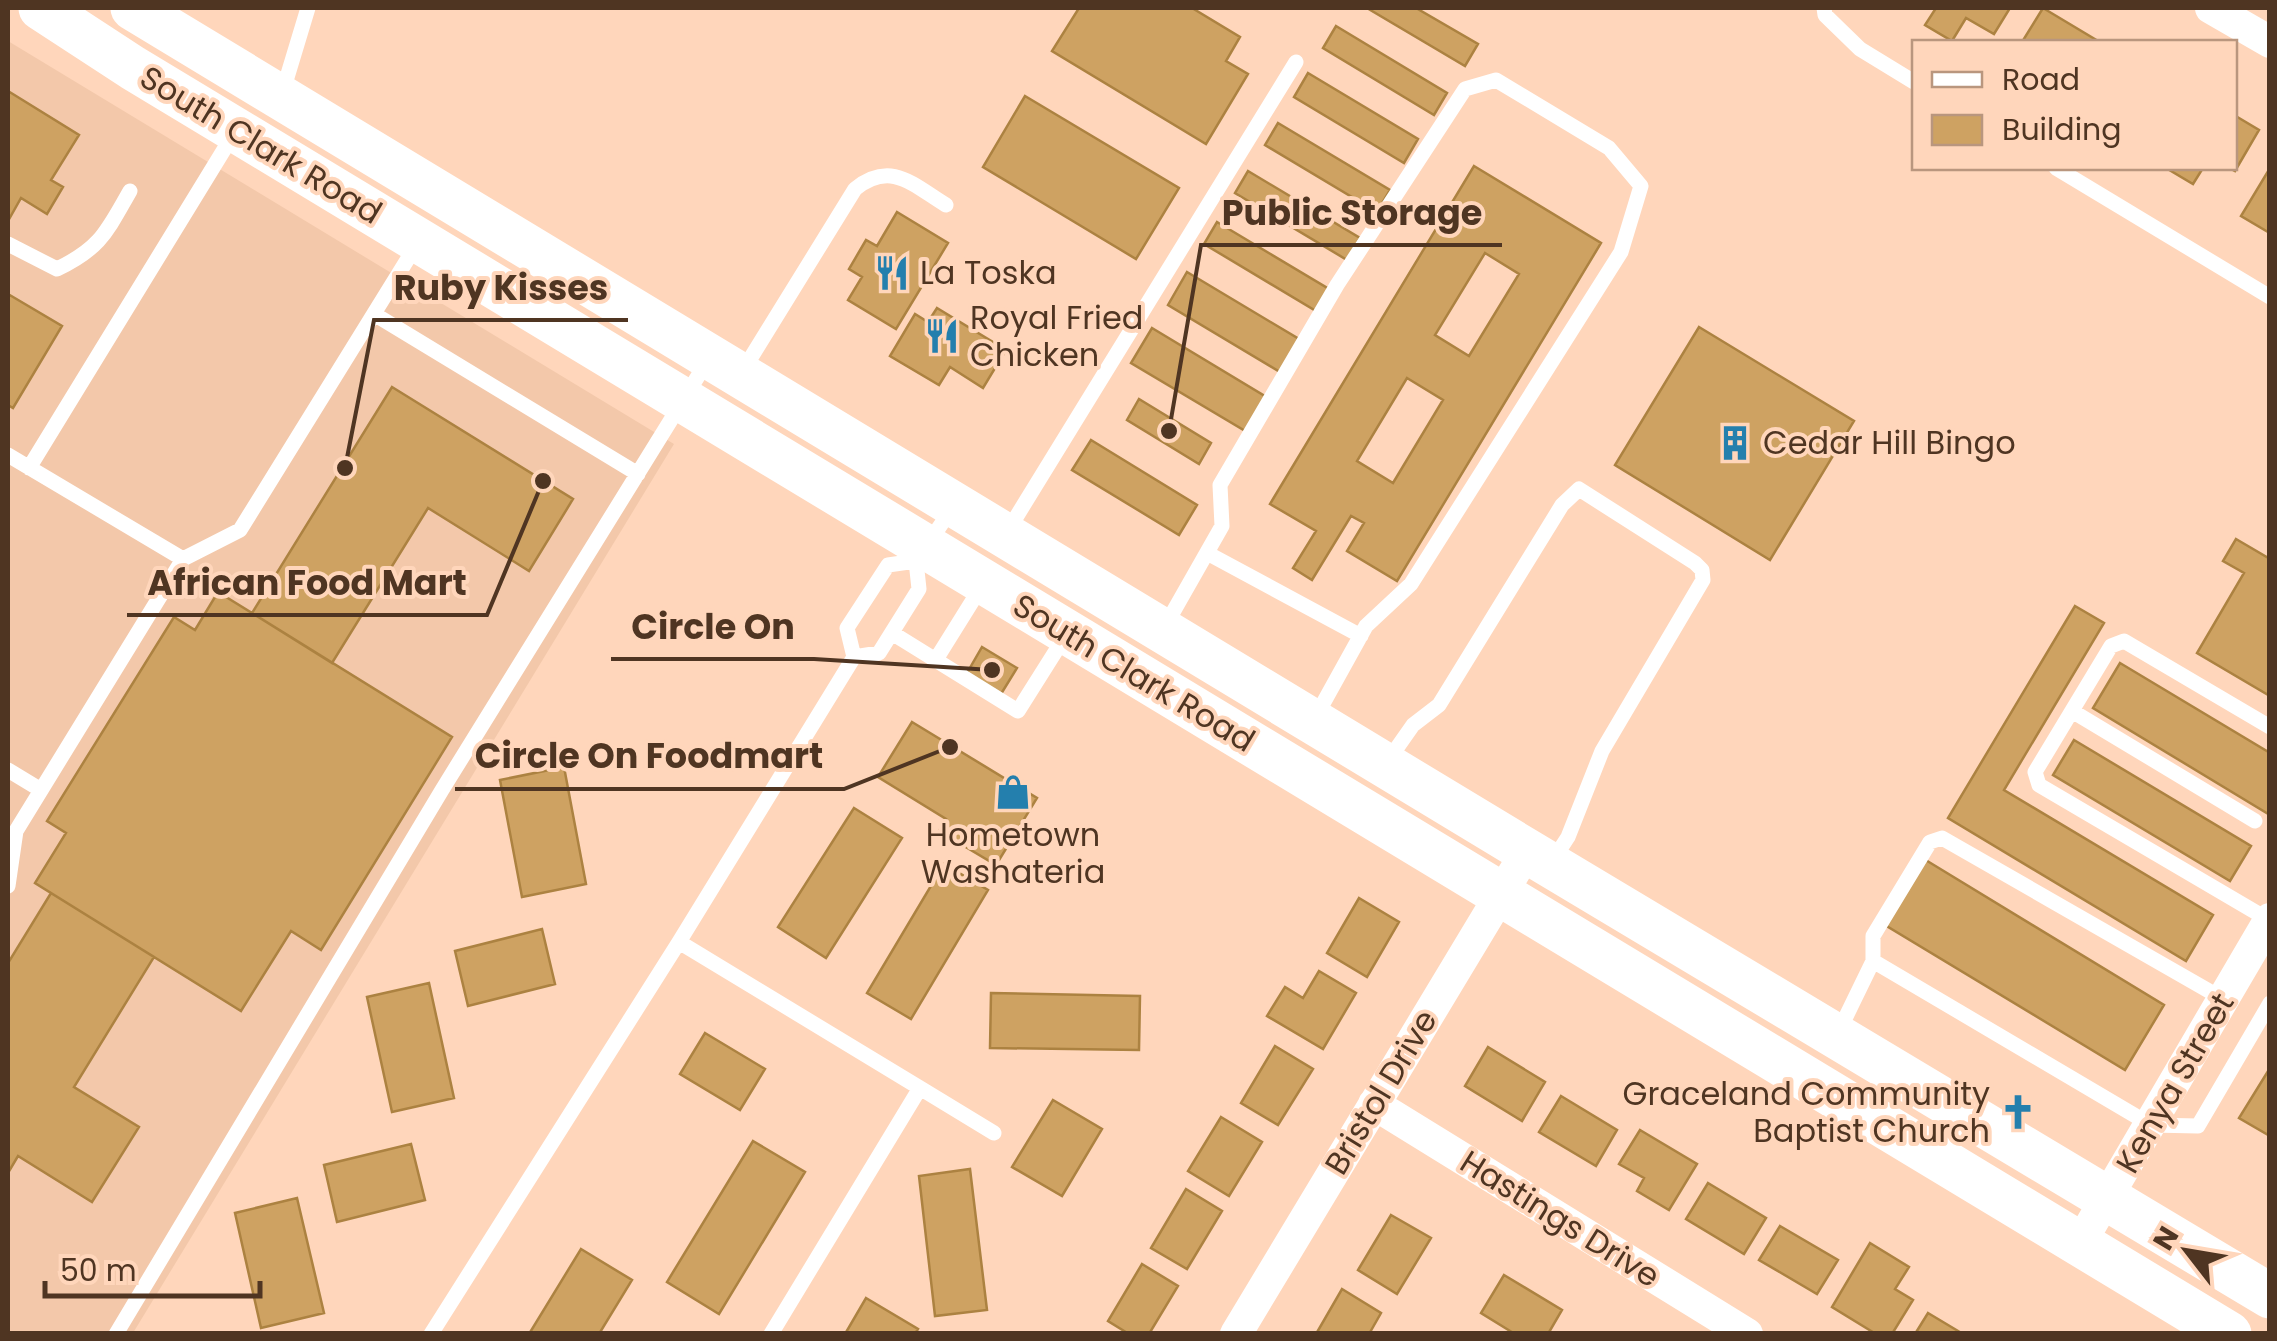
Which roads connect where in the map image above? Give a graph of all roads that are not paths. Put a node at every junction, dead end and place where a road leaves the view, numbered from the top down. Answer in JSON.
{"nodes":[{"id":1,"x":42,"y":8,"type":"edge"},
{"id":2,"x":133,"y":8,"type":"edge"},
{"id":3,"x":1824,"y":8,"type":"edge"},
{"id":4,"x":2211,"y":8,"type":"edge"},
{"id":5,"x":304,"y":9,"type":"edge"},
{"id":6,"x":2270,"y":42,"type":"edge"},
{"id":7,"x":1296,"y":62,"type":"dead end"},
{"id":8,"x":1912,"y":81,"type":"edge"},
{"id":9,"x":271,"y":91,"type":"junction"},
{"id":10,"x":236,"y":128,"type":"junction"},
{"id":11,"x":2059,"y":170,"type":"edge"},
{"id":12,"x":130,"y":191,"type":"dead end"},
{"id":13,"x":448,"y":198,"type":"junction"},
{"id":14,"x":946,"y":205,"type":"dead end"},
{"id":15,"x":419,"y":241,"type":"junction"},
{"id":16,"x":8,"y":244,"type":"edge"},
{"id":17,"x":2270,"y":297,"type":"edge"},
{"id":18,"x":374,"y":314,"type":"junction"},
{"id":19,"x":725,"y":366,"type":"junction"},
{"id":20,"x":683,"y":400,"type":"junction"},
{"id":21,"x":8,"y":456,"type":"edge"},
{"id":22,"x":29,"y":468,"type":"junction"},
{"id":23,"x":638,"y":474,"type":"junction"},
{"id":24,"x":955,"y":505,"type":"junction"},
{"id":25,"x":1005,"y":536,"type":"junction"},
{"id":26,"x":1207,"y":553,"type":"junction"},
{"id":27,"x":921,"y":554,"type":"junction"},
{"id":28,"x":183,"y":559,"type":"junction"},
{"id":29,"x":984,"y":583,"type":"junction"},
{"id":30,"x":1163,"y":630,"type":"junction"},
{"id":31,"x":892,"y":633,"type":"junction"},
{"id":32,"x":1068,"y":633,"type":"junction"},
{"id":33,"x":1361,"y":636,"type":"junction"},
{"id":34,"x":854,"y":657,"type":"junction"},
{"id":35,"x":934,"y":661,"type":"junction"},
{"id":36,"x":2072,"y":711,"type":"junction"},
{"id":37,"x":1313,"y":722,"type":"junction"},
{"id":38,"x":2270,"y":727,"type":"edge"},
{"id":39,"x":1385,"y":766,"type":"junction"},
{"id":40,"x":8,"y":770,"type":"edge"},
{"id":41,"x":40,"y":790,"type":"junction"},
{"id":42,"x":2255,"y":821,"type":"dead end"},
{"id":43,"x":1538,"y":858,"type":"junction"},
{"id":44,"x":8,"y":886,"type":"edge"},
{"id":45,"x":1500,"y":895,"type":"junction"},
{"id":46,"x":2269,"y":919,"type":"edge"},
{"id":47,"x":679,"y":942,"type":"junction"},
{"id":48,"x":1873,"y":961,"type":"junction"},
{"id":49,"x":2224,"y":999,"type":"junction"},
{"id":50,"x":2270,"y":1003,"type":"edge"},
{"id":51,"x":1836,"y":1037,"type":"junction"},
{"id":52,"x":920,"y":1088,"type":"junction"},
{"id":53,"x":1374,"y":1104,"type":"junction"},
{"id":54,"x":2152,"y":1126,"type":"junction"},
{"id":55,"x":994,"y":1133,"type":"dead end"},
{"id":56,"x":2108,"y":1200,"type":"junction"},
{"id":57,"x":2079,"y":1245,"type":"junction"},
{"id":58,"x":2270,"y":1296,"type":"edge"},
{"id":59,"x":116,"y":1334,"type":"edge"},
{"id":60,"x":432,"y":1334,"type":"edge"},
{"id":61,"x":772,"y":1334,"type":"edge"},
{"id":62,"x":1236,"y":1334,"type":"edge"},
{"id":63,"x":1746,"y":1334,"type":"edge"},
{"id":64,"x":2229,"y":1334,"type":"edge"}],
"edges":[{"from":1,"to":10,"type":"main road","name":"South Clark Road"},
{"from":2,"to":9,"type":"main road","name":"South Clark Road"},
{"from":3,"to":8,"type":"lane"},
{"from":4,"to":6,"type":"street"},
{"from":5,"to":9,"type":"lane"},
{"from":7,"to":25,"type":"lane"},
{"from":9,"to":10,"type":"main road"},
{"from":9,"to":13,"type":"main road","name":"South Clark Road"},
{"from":10,"to":15,"type":"main road","name":"South Clark Road"},
{"from":10,"to":22,"type":"lane"},
{"from":11,"to":17,"type":"lane"},
{"from":12,"to":16,"type":"lane"},
{"from":13,"to":15,"type":"main road"},
{"from":13,"to":19,"type":"main road","name":"South Clark Road"},
{"from":14,"to":19,"type":"lane"},
{"from":15,"to":18,"type":"lane"},
{"from":15,"to":20,"type":"main road","name":"South Clark Road"},
{"from":18,"to":23,"type":"lane"},
{"from":18,"to":28,"type":"lane"},
{"from":19,"to":20,"type":"lane"},
{"from":19,"to":24,"type":"main road","name":"South Clark Road"},
{"from":20,"to":23,"type":"lane"},
{"from":20,"to":27,"type":"main road","name":"South Clark Road"},
{"from":21,"to":22,"type":"lane"},
{"from":22,"to":28,"type":"lane"},
{"from":23,"to":59,"type":"lane"},
{"from":24,"to":25,"type":"main road","name":"South Clark Road"},
{"from":24,"to":27,"type":"lane"},
{"from":25,"to":30,"type":"main road","name":"South Clark Road"},
{"from":26,"to":30,"type":"lane"},
{"from":26,"to":33,"type":"lane"},
{"from":26,"to":33,"type":"lane"},
{"from":27,"to":29,"type":"main road","name":"South Clark Road"},
{"from":27,"to":31,"type":"lane"},
{"from":27,"to":34,"type":"lane"},
{"from":28,"to":41,"type":"lane"},
{"from":29,"to":32,"type":"main road","name":"South Clark Road"},
{"from":29,"to":35,"type":"lane"},
{"from":30,"to":37,"type":"main road","name":"South Clark Road"},
{"from":31,"to":34,"type":"lane"},
{"from":31,"to":35,"type":"lane"},
{"from":32,"to":35,"type":"lane"},
{"from":32,"to":45,"type":"main road","name":"South Clark Road"},
{"from":33,"to":37,"type":"lane"},
{"from":34,"to":47,"type":"lane"},
{"from":36,"to":38,"type":"lane"},
{"from":36,"to":42,"type":"lane"},
{"from":36,"to":46,"type":"lane"},
{"from":37,"to":39,"type":"main road","name":"South Clark Road"},
{"from":39,"to":43,"type":"main road","name":"South Clark Road"},
{"from":39,"to":43,"type":"lane"},
{"from":40,"to":41,"type":"lane"},
{"from":41,"to":44,"type":"lane"},
{"from":43,"to":45,"type":"street","name":"Bristol Drive"},
{"from":43,"to":51,"type":"main road","name":"South Clark Road"},
{"from":45,"to":53,"type":"street","name":"Bristol Drive"},
{"from":45,"to":57,"type":"main road","name":"South Clark Road"},
{"from":46,"to":49,"type":"street","name":"Kenya Street"},
{"from":47,"to":52,"type":"lane"},
{"from":47,"to":60,"type":"lane"},
{"from":48,"to":49,"type":"lane"},
{"from":48,"to":51,"type":"lane"},
{"from":48,"to":54,"type":"lane"},
{"from":49,"to":54,"type":"street","name":"Kenya Street"},
{"from":50,"to":54,"type":"lane"},
{"from":51,"to":56,"type":"main road","name":"South Clark Road"},
{"from":52,"to":55,"type":"lane"},
{"from":52,"to":61,"type":"lane"},
{"from":53,"to":62,"type":"street","name":"Bristol Drive"},
{"from":53,"to":63,"type":"street","name":"Hastings Drive"},
{"from":54,"to":56,"type":"street","name":"Kenya Street"},
{"from":56,"to":57,"type":"street","name":"Kenya Street"},
{"from":56,"to":58,"type":"main road","name":"South Clark Road"},
{"from":57,"to":64,"type":"main road","name":"South Clark Road"}]}
